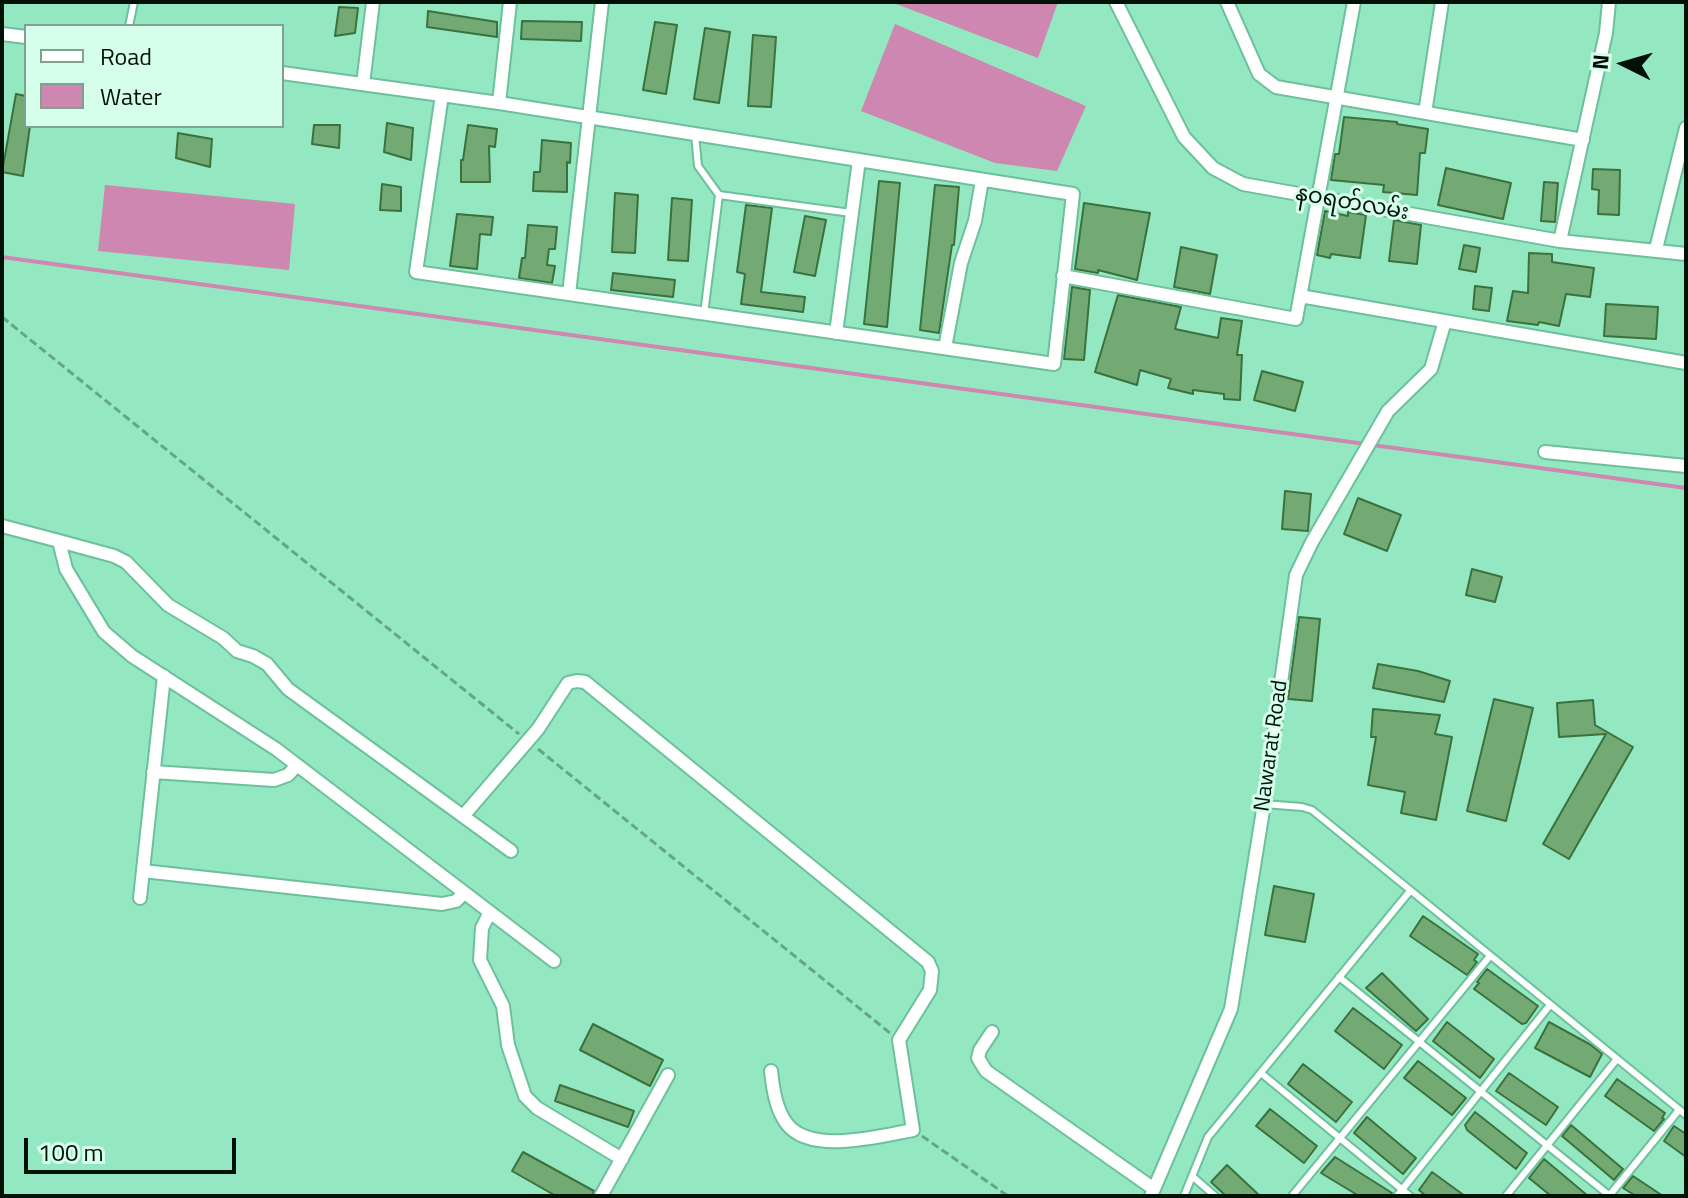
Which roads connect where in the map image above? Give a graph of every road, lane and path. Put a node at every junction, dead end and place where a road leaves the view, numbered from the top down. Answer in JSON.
{"nodes":[{"id":1,"x":134,"y":2,"type":"edge"},
{"id":2,"x":373,"y":2,"type":"edge"},
{"id":3,"x":510,"y":2,"type":"edge"},
{"id":4,"x":602,"y":2,"type":"edge"},
{"id":5,"x":1227,"y":2,"type":"edge"},
{"id":6,"x":1354,"y":2,"type":"edge"},
{"id":7,"x":1442,"y":2,"type":"edge"},
{"id":8,"x":1609,"y":2,"type":"edge"},
{"id":9,"x":1120,"y":3,"type":"edge"},
{"id":10,"x":129,"y":24,"type":"edge"},
{"id":11,"x":2,"y":34,"type":"edge"},
{"id":12,"x":24,"y":37,"type":"edge"},
{"id":13,"x":284,"y":73,"type":"edge"},
{"id":14,"x":363,"y":84,"type":"junction"},
{"id":15,"x":442,"y":95,"type":"junction"},
{"id":16,"x":1336,"y":97,"type":"junction"},
{"id":17,"x":499,"y":103,"type":"junction"},
{"id":18,"x":1425,"y":113,"type":"junction"},
{"id":19,"x":588,"y":117,"type":"junction"},
{"id":20,"x":1686,"y":128,"type":"edge"},
{"id":21,"x":695,"y":134,"type":"junction"},
{"id":22,"x":1583,"y":140,"type":"junction"},
{"id":23,"x":859,"y":160,"type":"junction"},
{"id":24,"x":982,"y":180,"type":"junction"},
{"id":25,"x":719,"y":195,"type":"junction"},
{"id":26,"x":1318,"y":199,"type":"junction"},
{"id":27,"x":852,"y":213,"type":"junction"},
{"id":28,"x":1560,"y":241,"type":"junction"},
{"id":29,"x":1656,"y":249,"type":"junction"},
{"id":30,"x":1686,"y":254,"type":"edge"},
{"id":31,"x":1063,"y":276,"type":"junction"},
{"id":32,"x":569,"y":294,"type":"junction"},
{"id":33,"x":1300,"y":296,"type":"junction"},
{"id":34,"x":704,"y":314,"type":"junction"},
{"id":35,"x":2,"y":317,"type":"edge"},
{"id":36,"x":1445,"y":321,"type":"junction"},
{"id":37,"x":836,"y":333,"type":"junction"},
{"id":38,"x":945,"y":348,"type":"junction"},
{"id":39,"x":1686,"y":363,"type":"edge"},
{"id":40,"x":1545,"y":452,"type":"dead end"},
{"id":41,"x":1686,"y":466,"type":"edge"},
{"id":42,"x":2,"y":526,"type":"edge"},
{"id":43,"x":59,"y":541,"type":"junction"},
{"id":44,"x":164,"y":676,"type":"junction"},
{"id":45,"x":528,"y":741,"type":"junction"},
{"id":46,"x":297,"y":765,"type":"junction"},
{"id":47,"x":153,"y":772,"type":"junction"},
{"id":48,"x":1264,"y":804,"type":"junction"},
{"id":49,"x":464,"y":815,"type":"junction"},
{"id":50,"x":511,"y":851,"type":"dead end"},
{"id":51,"x":143,"y":871,"type":"junction"},
{"id":52,"x":1410,"y":891,"type":"junction"},
{"id":53,"x":463,"y":894,"type":"junction"},
{"id":54,"x":140,"y":898,"type":"dead end"},
{"id":55,"x":489,"y":914,"type":"junction"},
{"id":56,"x":1490,"y":956,"type":"junction"},
{"id":57,"x":554,"y":961,"type":"dead end"},
{"id":58,"x":1339,"y":977,"type":"junction"},
{"id":59,"x":1550,"y":1005,"type":"junction"},
{"id":60,"x":992,"y":1032,"type":"dead end"},
{"id":61,"x":899,"y":1040,"type":"junction"},
{"id":62,"x":1419,"y":1042,"type":"junction"},
{"id":63,"x":1617,"y":1059,"type":"junction"},
{"id":64,"x":771,"y":1071,"type":"dead end"},
{"id":65,"x":1261,"y":1073,"type":"junction"},
{"id":66,"x":668,"y":1075,"type":"dead end"},
{"id":67,"x":1481,"y":1092,"type":"junction"},
{"id":68,"x":1679,"y":1110,"type":"junction"},
{"id":69,"x":1686,"y":1115,"type":"edge"},
{"id":70,"x":913,"y":1130,"type":"junction"},
{"id":71,"x":1340,"y":1138,"type":"junction"},
{"id":72,"x":1547,"y":1145,"type":"junction"},
{"id":73,"x":622,"y":1159,"type":"junction"},
{"id":74,"x":1192,"y":1176,"type":"junction"},
{"id":75,"x":1153,"y":1193,"type":"edge"},
{"id":76,"x":1400,"y":1193,"type":"edge"},
{"id":77,"x":601,"y":1196,"type":"edge"},
{"id":78,"x":1008,"y":1196,"type":"edge"},
{"id":79,"x":1184,"y":1196,"type":"edge"},
{"id":80,"x":1215,"y":1196,"type":"edge"},
{"id":81,"x":1292,"y":1196,"type":"edge"},
{"id":82,"x":1410,"y":1196,"type":"edge"},
{"id":83,"x":1506,"y":1196,"type":"edge"},
{"id":84,"x":1609,"y":1196,"type":"edge"}],
"edges":[{"from":1,"to":10,"type":"lane"},
{"from":2,"to":14,"type":"street"},
{"from":3,"to":17,"type":"street"},
{"from":4,"to":19,"type":"street"},
{"from":5,"to":16,"type":"street"},
{"from":6,"to":16,"type":"street"},
{"from":7,"to":18,"type":"street"},
{"from":8,"to":22,"type":"street"},
{"from":9,"to":26,"type":"street","name":"နဝရတ်လမ်း"},
{"from":11,"to":12,"type":"street"},
{"from":13,"to":14,"type":"street"},
{"from":14,"to":15,"type":"street"},
{"from":15,"to":17,"type":"street"},
{"from":15,"to":32,"type":"street"},
{"from":16,"to":18,"type":"street"},
{"from":16,"to":26,"type":"street"},
{"from":17,"to":19,"type":"street"},
{"from":18,"to":22,"type":"street"},
{"from":19,"to":21,"type":"street"},
{"from":19,"to":32,"type":"street"},
{"from":20,"to":29,"type":"street"},
{"from":21,"to":23,"type":"street"},
{"from":21,"to":25,"type":"lane"},
{"from":22,"to":28,"type":"street"},
{"from":23,"to":24,"type":"street"},
{"from":23,"to":27,"type":"street"},
{"from":24,"to":31,"type":"street"},
{"from":24,"to":38,"type":"street"},
{"from":25,"to":27,"type":"lane"},
{"from":25,"to":34,"type":"lane"},
{"from":26,"to":28,"type":"street","name":"နဝရတ်လမ်း"},
{"from":26,"to":33,"type":"street"},
{"from":27,"to":37,"type":"street"},
{"from":28,"to":29,"type":"street","name":"နဝရတ်လမ်း"},
{"from":29,"to":30,"type":"street","name":"နဝရတ်လမ်း"},
{"from":31,"to":33,"type":"street"},
{"from":31,"to":38,"type":"street"},
{"from":32,"to":34,"type":"street"},
{"from":33,"to":36,"type":"street"},
{"from":34,"to":37,"type":"street"},
{"from":35,"to":45,"type":"path"},
{"from":36,"to":39,"type":"street"},
{"from":36,"to":48,"type":"street","name":"Nawarat Road"},
{"from":37,"to":38,"type":"street"},
{"from":40,"to":41,"type":"street"},
{"from":42,"to":43,"type":"street"},
{"from":43,"to":44,"type":"street"},
{"from":43,"to":49,"type":"street"},
{"from":44,"to":46,"type":"street"},
{"from":44,"to":47,"type":"street"},
{"from":45,"to":49,"type":"street"},
{"from":45,"to":61,"type":"path"},
{"from":45,"to":61,"type":"street"},
{"from":46,"to":47,"type":"street"},
{"from":46,"to":53,"type":"street"},
{"from":47,"to":51,"type":"street"},
{"from":48,"to":52,"type":"lane"},
{"from":48,"to":75,"type":"street","name":"Nawarat Road"},
{"from":49,"to":50,"type":"street"},
{"from":51,"to":53,"type":"street"},
{"from":51,"to":54,"type":"street"},
{"from":52,"to":56,"type":"lane"},
{"from":52,"to":58,"type":"lane"},
{"from":53,"to":55,"type":"street"},
{"from":55,"to":57,"type":"street"},
{"from":55,"to":73,"type":"street"},
{"from":56,"to":59,"type":"lane"},
{"from":56,"to":62,"type":"lane"},
{"from":58,"to":62,"type":"lane"},
{"from":58,"to":65,"type":"lane"},
{"from":59,"to":63,"type":"lane"},
{"from":59,"to":67,"type":"lane"},
{"from":60,"to":75,"type":"street"},
{"from":61,"to":70,"type":"street"},
{"from":62,"to":67,"type":"lane"},
{"from":62,"to":71,"type":"lane"},
{"from":63,"to":68,"type":"lane"},
{"from":63,"to":72,"type":"lane"},
{"from":64,"to":70,"type":"street"},
{"from":65,"to":71,"type":"lane"},
{"from":65,"to":74,"type":"lane"},
{"from":66,"to":73,"type":"street"},
{"from":67,"to":72,"type":"lane"},
{"from":67,"to":76,"type":"lane"},
{"from":68,"to":69,"type":"lane"},
{"from":68,"to":84,"type":"lane"},
{"from":70,"to":78,"type":"path"},
{"from":71,"to":76,"type":"lane"},
{"from":71,"to":81,"type":"lane"},
{"from":72,"to":83,"type":"lane"},
{"from":72,"to":84,"type":"lane"},
{"from":73,"to":77,"type":"street"},
{"from":74,"to":79,"type":"lane"},
{"from":74,"to":80,"type":"lane"},
{"from":76,"to":82,"type":"lane"}]}
